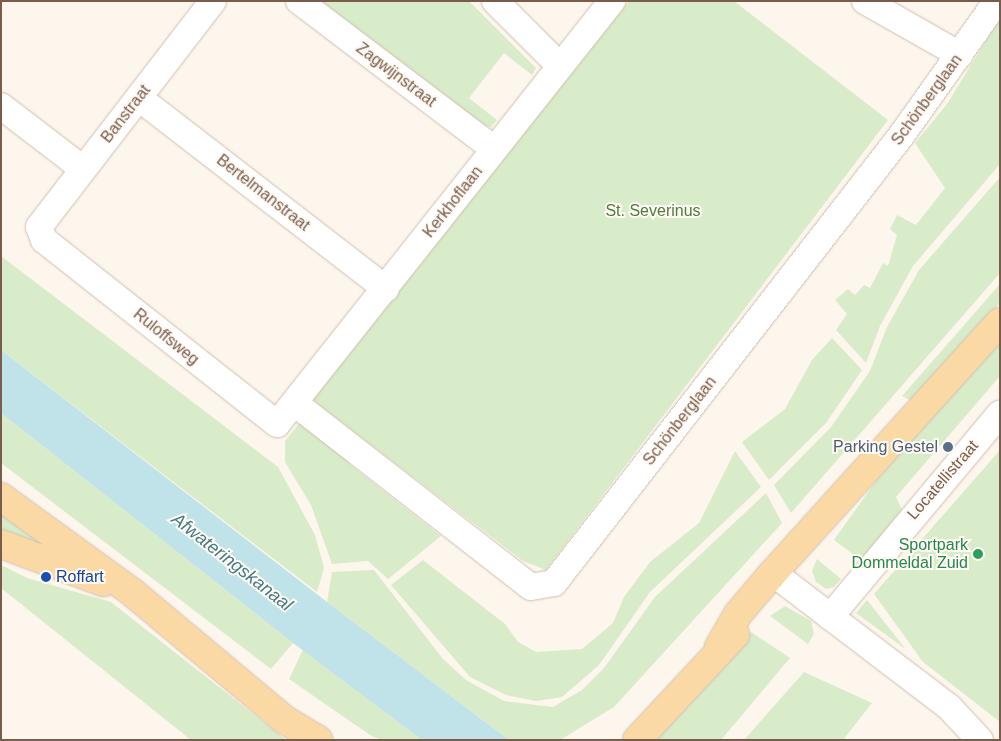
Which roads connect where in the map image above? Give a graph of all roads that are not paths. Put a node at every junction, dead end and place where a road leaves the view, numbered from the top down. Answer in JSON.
{"nodes":[{"id":1,"x":213,"y":1,"type":"edge"},
{"id":2,"x":299,"y":1,"type":"edge"},
{"id":3,"x":495,"y":1,"type":"edge"},
{"id":4,"x":612,"y":1,"type":"edge"},
{"id":5,"x":865,"y":1,"type":"edge"},
{"id":6,"x":997,"y":1,"type":"edge"},
{"id":7,"x":960,"y":55,"type":"junction"},
{"id":8,"x":559,"y":65,"type":"junction"},
{"id":9,"x":139,"y":98,"type":"junction"},
{"id":10,"x":1,"y":106,"type":"edge"},
{"id":11,"x":494,"y":148,"type":"junction"},
{"id":12,"x":84,"y":169,"type":"junction"},
{"id":13,"x":39,"y":227,"type":"joint"},
{"id":14,"x":386,"y":289,"type":"junction"},
{"id":15,"x":1000,"y":322,"type":"edge"},
{"id":16,"x":297,"y":404,"type":"junction"},
{"id":17,"x":1000,"y":414,"type":"edge"},
{"id":18,"x":1,"y":497,"type":"edge"},
{"id":19,"x":1,"y":544,"type":"edge"},
{"id":20,"x":780,"y":578,"type":"junction"},
{"id":21,"x":133,"y":593,"type":"junction"},
{"id":22,"x":830,"y":617,"type":"junction"},
{"id":23,"x":293,"y":730,"type":"edge"},
{"id":24,"x":637,"y":735,"type":"edge"},
{"id":25,"x":318,"y":740,"type":"edge"},
{"id":26,"x":980,"y":740,"type":"edge"}],
"edges":[{"from":1,"to":9,"type":"street","name":"Banstraat"},
{"from":2,"to":11,"type":"street","name":"Zagwijnstraat"},
{"from":3,"to":8,"type":"street"},
{"from":4,"to":8,"type":"street","name":"Kerkhoflaan"},
{"from":5,"to":7,"type":"street"},
{"from":6,"to":7,"type":"street","name":"Schönberglaan"},
{"from":7,"to":16,"type":"street","name":"Schönberglaan"},
{"from":8,"to":11,"type":"street","name":"Kerkhoflaan"},
{"from":9,"to":12,"type":"street","name":"Banstraat"},
{"from":9,"to":14,"type":"street","name":"Bertelmanstraat"},
{"from":10,"to":12,"type":"street"},
{"from":11,"to":14,"type":"street","name":"Kerkhoflaan"},
{"from":12,"to":13,"type":"street","name":"Banstraat"},
{"from":13,"to":16,"type":"street","name":"Ruloffsweg"},
{"from":14,"to":16,"type":"street","name":"Kerkhoflaan"},
{"from":15,"to":20,"type":"main road"},
{"from":17,"to":22,"type":"street","name":"Locatellistraat"},
{"from":18,"to":21,"type":"main road"},
{"from":19,"to":21,"type":"main road"},
{"from":20,"to":22,"type":"street"},
{"from":20,"to":24,"type":"main road"},
{"from":21,"to":23,"type":"main road"},
{"from":22,"to":26,"type":"street"},
{"from":23,"to":25,"type":"main road"}]}
